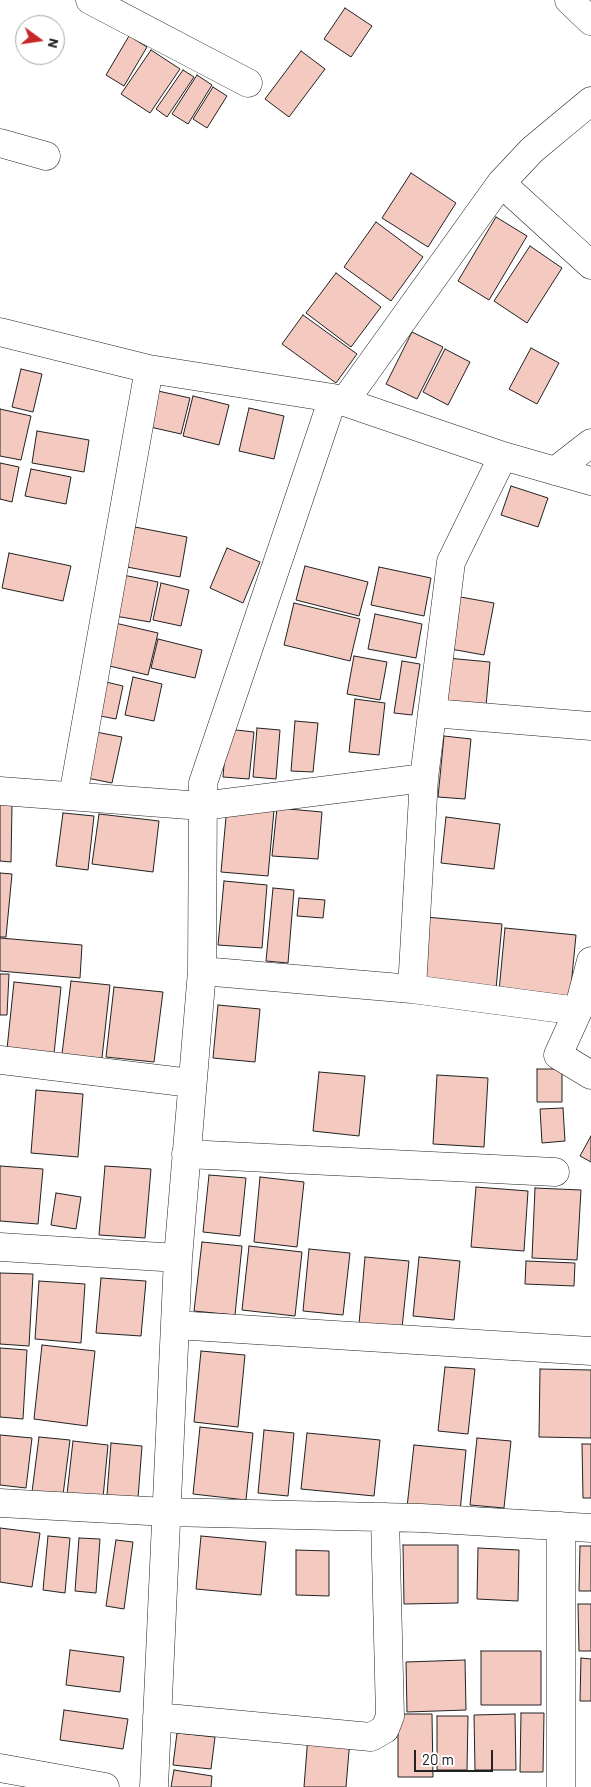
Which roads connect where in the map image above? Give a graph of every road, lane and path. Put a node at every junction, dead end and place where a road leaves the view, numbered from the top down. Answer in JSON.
{"nodes":[{"id":1,"x":90,"y":0,"type":"edge"},
{"id":2,"x":569,"y":0,"type":"edge"},
{"id":3,"x":591,"y":21,"type":"edge"},
{"id":4,"x":248,"y":83,"type":"dead end"},
{"id":5,"x":591,"y":101,"type":"edge"},
{"id":6,"x":0,"y":143,"type":"edge"},
{"id":7,"x":46,"y":156,"type":"dead end"},
{"id":8,"x":501,"y":183,"type":"junction"},
{"id":9,"x":591,"y":265,"type":"edge"},
{"id":10,"x":0,"y":332,"type":"edge"},
{"id":11,"x":149,"y":369,"type":"junction"},
{"id":12,"x":338,"y":400,"type":"junction"},
{"id":13,"x":591,"y":444,"type":"edge"},
{"id":14,"x":503,"y":456,"type":"junction"},
{"id":15,"x":555,"y":471,"type":"junction"},
{"id":16,"x":591,"y":481,"type":"edge"},
{"id":17,"x":432,"y":713,"type":"junction"},
{"id":18,"x":591,"y":726,"type":"edge"},
{"id":19,"x":424,"y":778,"type":"junction"},
{"id":20,"x":0,"y":791,"type":"edge"},
{"id":21,"x":73,"y":796,"type":"junction"},
{"id":22,"x":202,"y":806,"type":"junction"},
{"id":23,"x":591,"y":962,"type":"edge"},
{"id":24,"x":202,"y":971,"type":"junction"},
{"id":25,"x":412,"y":989,"type":"junction"},
{"id":26,"x":578,"y":1011,"type":"junction"},
{"id":27,"x":0,"y":1060,"type":"edge"},
{"id":28,"x":591,"y":1075,"type":"edge"},
{"id":29,"x":192,"y":1083,"type":"junction"},
{"id":30,"x":186,"y":1154,"type":"junction"},
{"id":31,"x":555,"y":1172,"type":"dead end"},
{"id":32,"x":0,"y":1247,"type":"edge"},
{"id":33,"x":178,"y":1258,"type":"junction"},
{"id":34,"x":175,"y":1325,"type":"junction"},
{"id":35,"x":591,"y":1351,"type":"edge"},
{"id":36,"x":0,"y":1503,"type":"edge"},
{"id":37,"x":167,"y":1512,"type":"junction"},
{"id":38,"x":385,"y":1517,"type":"junction"},
{"id":39,"x":561,"y":1526,"type":"junction"},
{"id":40,"x":591,"y":1528,"type":"edge"},
{"id":41,"x":157,"y":1717,"type":"junction"},
{"id":42,"x":0,"y":1768,"type":"edge"},
{"id":43,"x":106,"y":1787,"type":"edge"},
{"id":44,"x":154,"y":1787,"type":"edge"},
{"id":45,"x":561,"y":1787,"type":"edge"}],
"edges":[{"from":1,"to":4,"type":"street"},
{"from":2,"to":3,"type":"street"},
{"from":5,"to":8,"type":"street"},
{"from":6,"to":7,"type":"street"},
{"from":8,"to":9,"type":"street"},
{"from":8,"to":12,"type":"street"},
{"from":10,"to":11,"type":"street"},
{"from":11,"to":12,"type":"street"},
{"from":11,"to":21,"type":"street"},
{"from":12,"to":14,"type":"street"},
{"from":12,"to":22,"type":"street"},
{"from":13,"to":15,"type":"street"},
{"from":14,"to":15,"type":"street"},
{"from":14,"to":17,"type":"street"},
{"from":15,"to":16,"type":"street"},
{"from":17,"to":18,"type":"street"},
{"from":17,"to":19,"type":"street"},
{"from":19,"to":22,"type":"street"},
{"from":19,"to":25,"type":"street"},
{"from":20,"to":21,"type":"street"},
{"from":21,"to":22,"type":"street"},
{"from":22,"to":24,"type":"street"},
{"from":23,"to":26,"type":"street"},
{"from":24,"to":25,"type":"street"},
{"from":24,"to":29,"type":"street"},
{"from":25,"to":26,"type":"street"},
{"from":26,"to":28,"type":"street"},
{"from":27,"to":29,"type":"street"},
{"from":29,"to":30,"type":"street"},
{"from":30,"to":31,"type":"street"},
{"from":30,"to":33,"type":"street"},
{"from":32,"to":33,"type":"street"},
{"from":33,"to":34,"type":"street"},
{"from":34,"to":35,"type":"street"},
{"from":34,"to":37,"type":"street"},
{"from":36,"to":37,"type":"street"},
{"from":37,"to":38,"type":"street"},
{"from":37,"to":41,"type":"street"},
{"from":38,"to":39,"type":"street"},
{"from":38,"to":41,"type":"street"},
{"from":39,"to":40,"type":"street"},
{"from":39,"to":45,"type":"street"},
{"from":41,"to":44,"type":"street"},
{"from":42,"to":43,"type":"street"}]}
